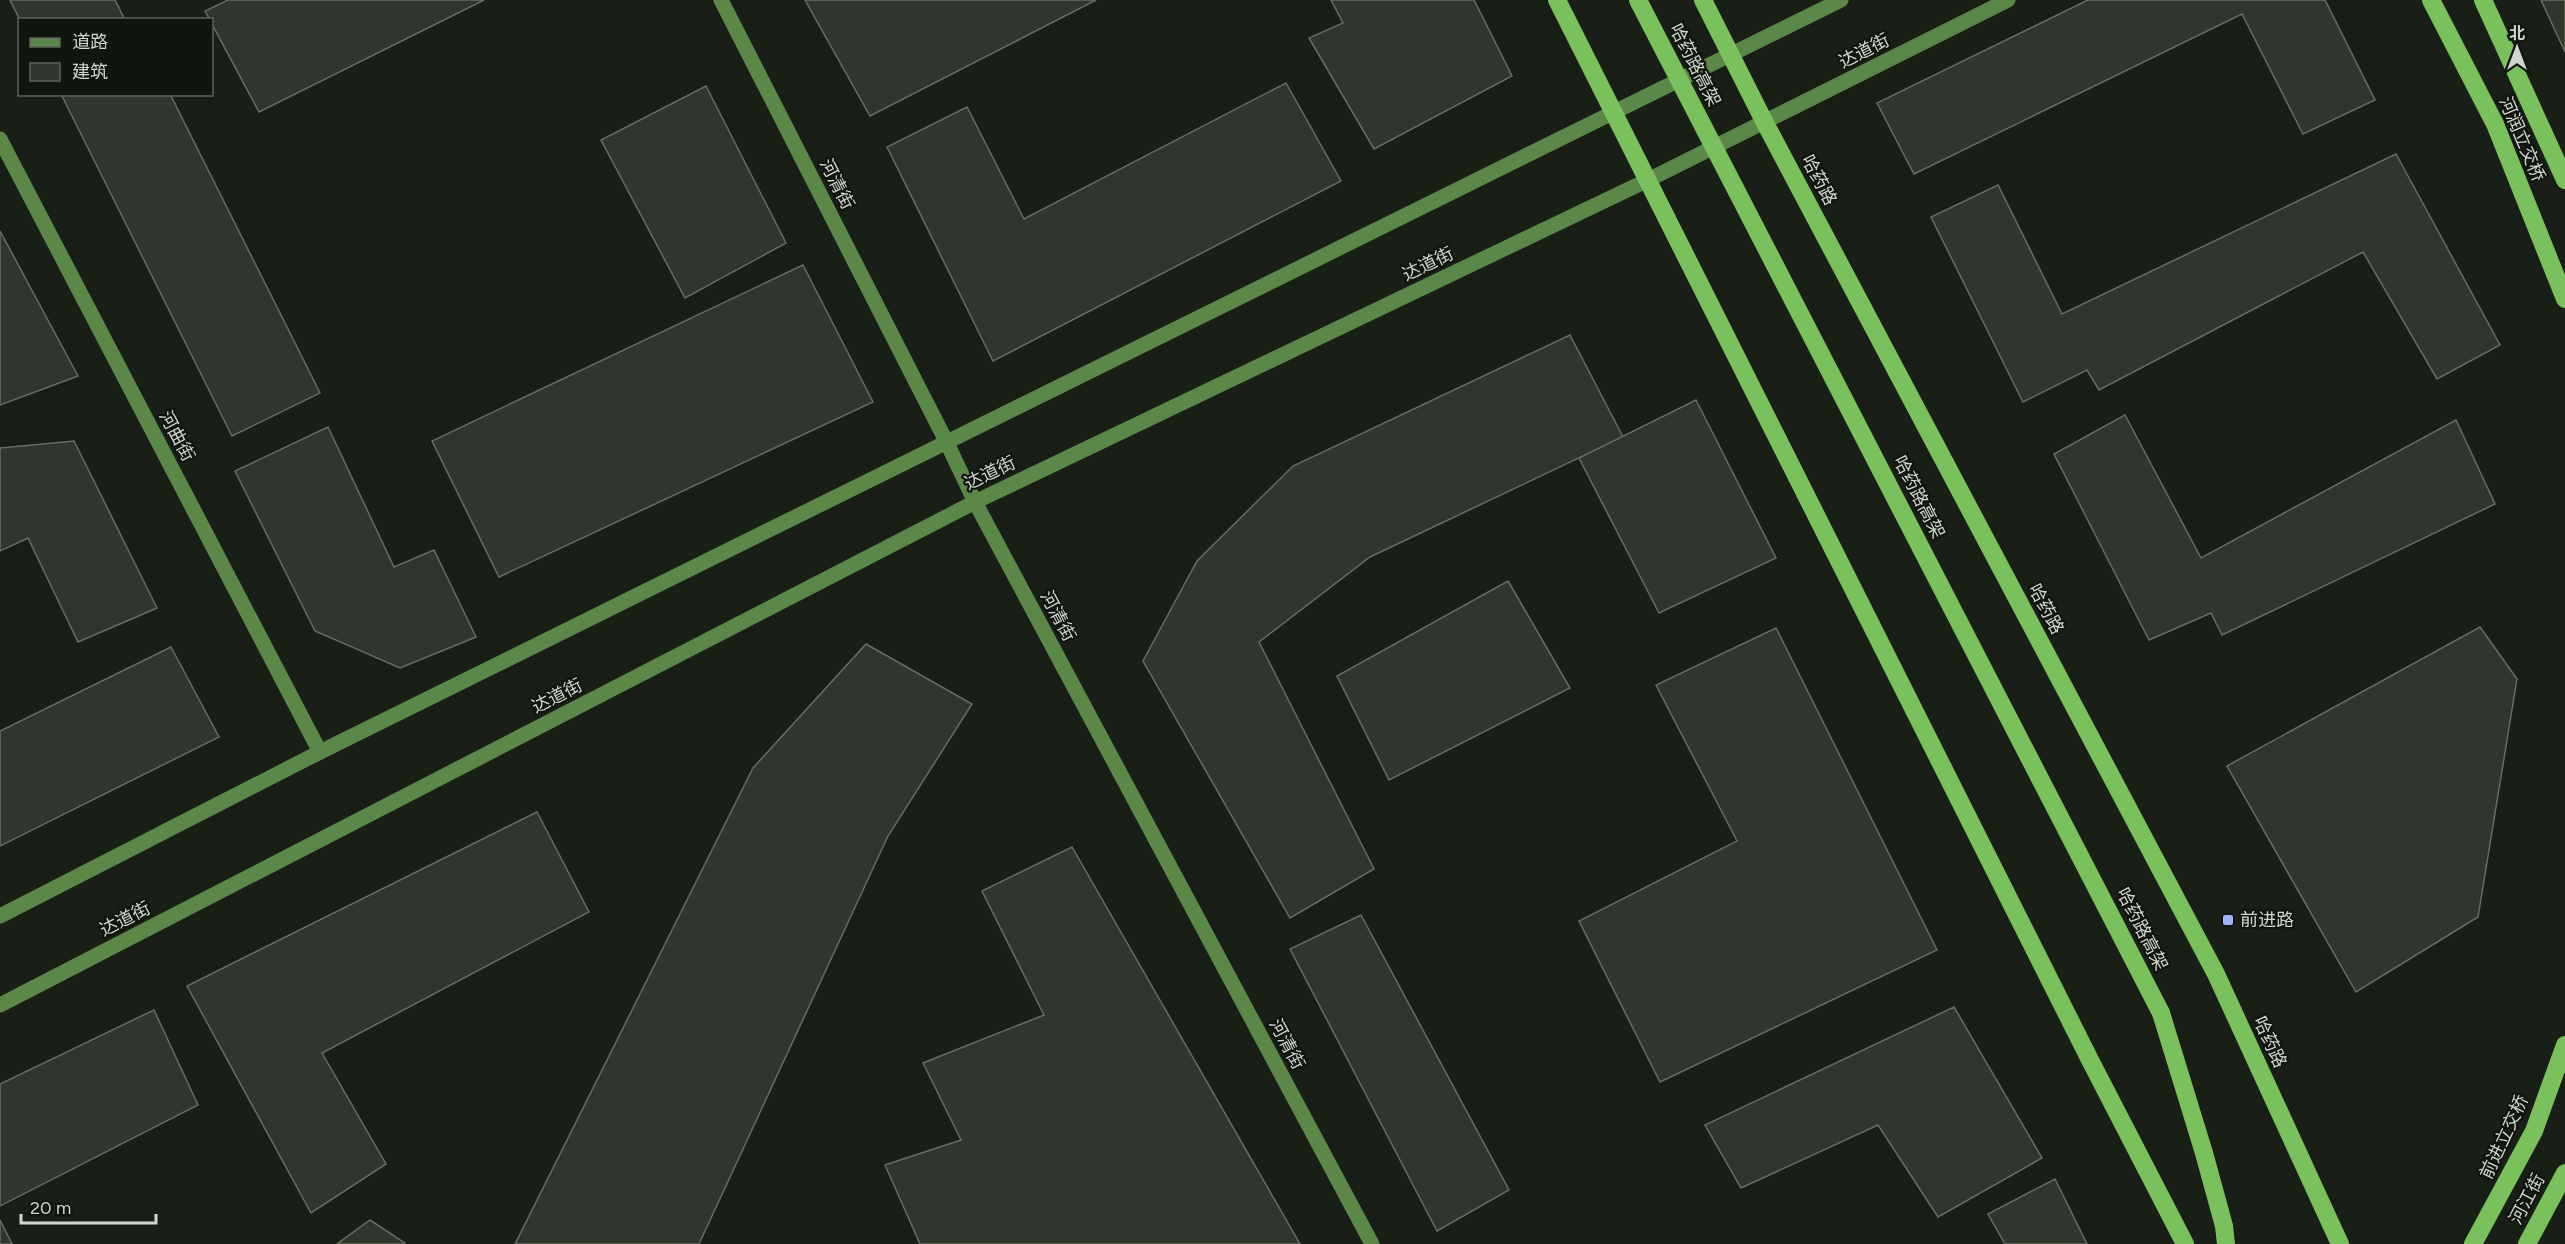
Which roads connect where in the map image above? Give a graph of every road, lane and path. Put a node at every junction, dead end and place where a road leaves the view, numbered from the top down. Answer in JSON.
{"nodes":[{"id":1,"x":721,"y":0,"type":"edge"},
{"id":2,"x":1557,"y":0,"type":"edge"},
{"id":3,"x":1638,"y":0,"type":"edge"},
{"id":4,"x":1703,"y":0,"type":"edge"},
{"id":5,"x":1841,"y":0,"type":"edge"},
{"id":6,"x":2008,"y":0,"type":"edge"},
{"id":7,"x":2431,"y":0,"type":"edge"},
{"id":8,"x":2483,"y":0,"type":"edge"},
{"id":9,"x":1731,"y":56,"type":"junction"},
{"id":10,"x":1615,"y":111,"type":"junction"},
{"id":11,"x":1765,"y":123,"type":"junction"},
{"id":12,"x":0,"y":139,"type":"edge"},
{"id":13,"x":1648,"y":180,"type":"junction"},
{"id":14,"x":2565,"y":180,"type":"edge"},
{"id":15,"x":2565,"y":299,"type":"edge"},
{"id":16,"x":946,"y":441,"type":"junction"},
{"id":17,"x":975,"y":502,"type":"junction"},
{"id":18,"x":320,"y":752,"type":"junction"},
{"id":19,"x":0,"y":916,"type":"edge"},
{"id":20,"x":0,"y":1005,"type":"edge"},
{"id":21,"x":2565,"y":1045,"type":"edge"},
{"id":22,"x":2565,"y":1173,"type":"edge"},
{"id":23,"x":1372,"y":1244,"type":"edge"},
{"id":24,"x":2185,"y":1244,"type":"edge"},
{"id":25,"x":2226,"y":1244,"type":"edge"},
{"id":26,"x":2340,"y":1244,"type":"edge"},
{"id":27,"x":2473,"y":1244,"type":"edge"},
{"id":28,"x":2527,"y":1244,"type":"edge"}],
"edges":[{"from":1,"to":16,"type":"main road","name":"河清街"},
{"from":2,"to":10,"type":"highway"},
{"from":3,"to":25,"type":"highway","name":"哈药路高架","bridge":true},
{"from":4,"to":9,"type":"highway","name":"哈药路"},
{"from":5,"to":9,"type":"main road"},
{"from":6,"to":11,"type":"main road","name":"达道街"},
{"from":7,"to":15,"type":"highway","name":"河润立交桥"},
{"from":8,"to":14,"type":"highway"},
{"from":9,"to":10,"type":"main road"},
{"from":9,"to":11,"type":"highway","name":"哈药路"},
{"from":10,"to":13,"type":"highway"},
{"from":10,"to":16,"type":"main road"},
{"from":11,"to":13,"type":"main road","name":"达道街"},
{"from":11,"to":26,"type":"highway","name":"哈药路"},
{"from":12,"to":18,"type":"main road","name":"河曲街"},
{"from":13,"to":17,"type":"main road","name":"达道街"},
{"from":13,"to":24,"type":"highway"},
{"from":16,"to":17,"type":"main road","name":"河清街"},
{"from":16,"to":18,"type":"main road"},
{"from":17,"to":20,"type":"main road","name":"达道街"},
{"from":17,"to":23,"type":"main road","name":"河清街"},
{"from":18,"to":19,"type":"main road"},
{"from":21,"to":27,"type":"highway","name":"前进立交桥"},
{"from":22,"to":28,"type":"highway","name":"河江街"}]}
